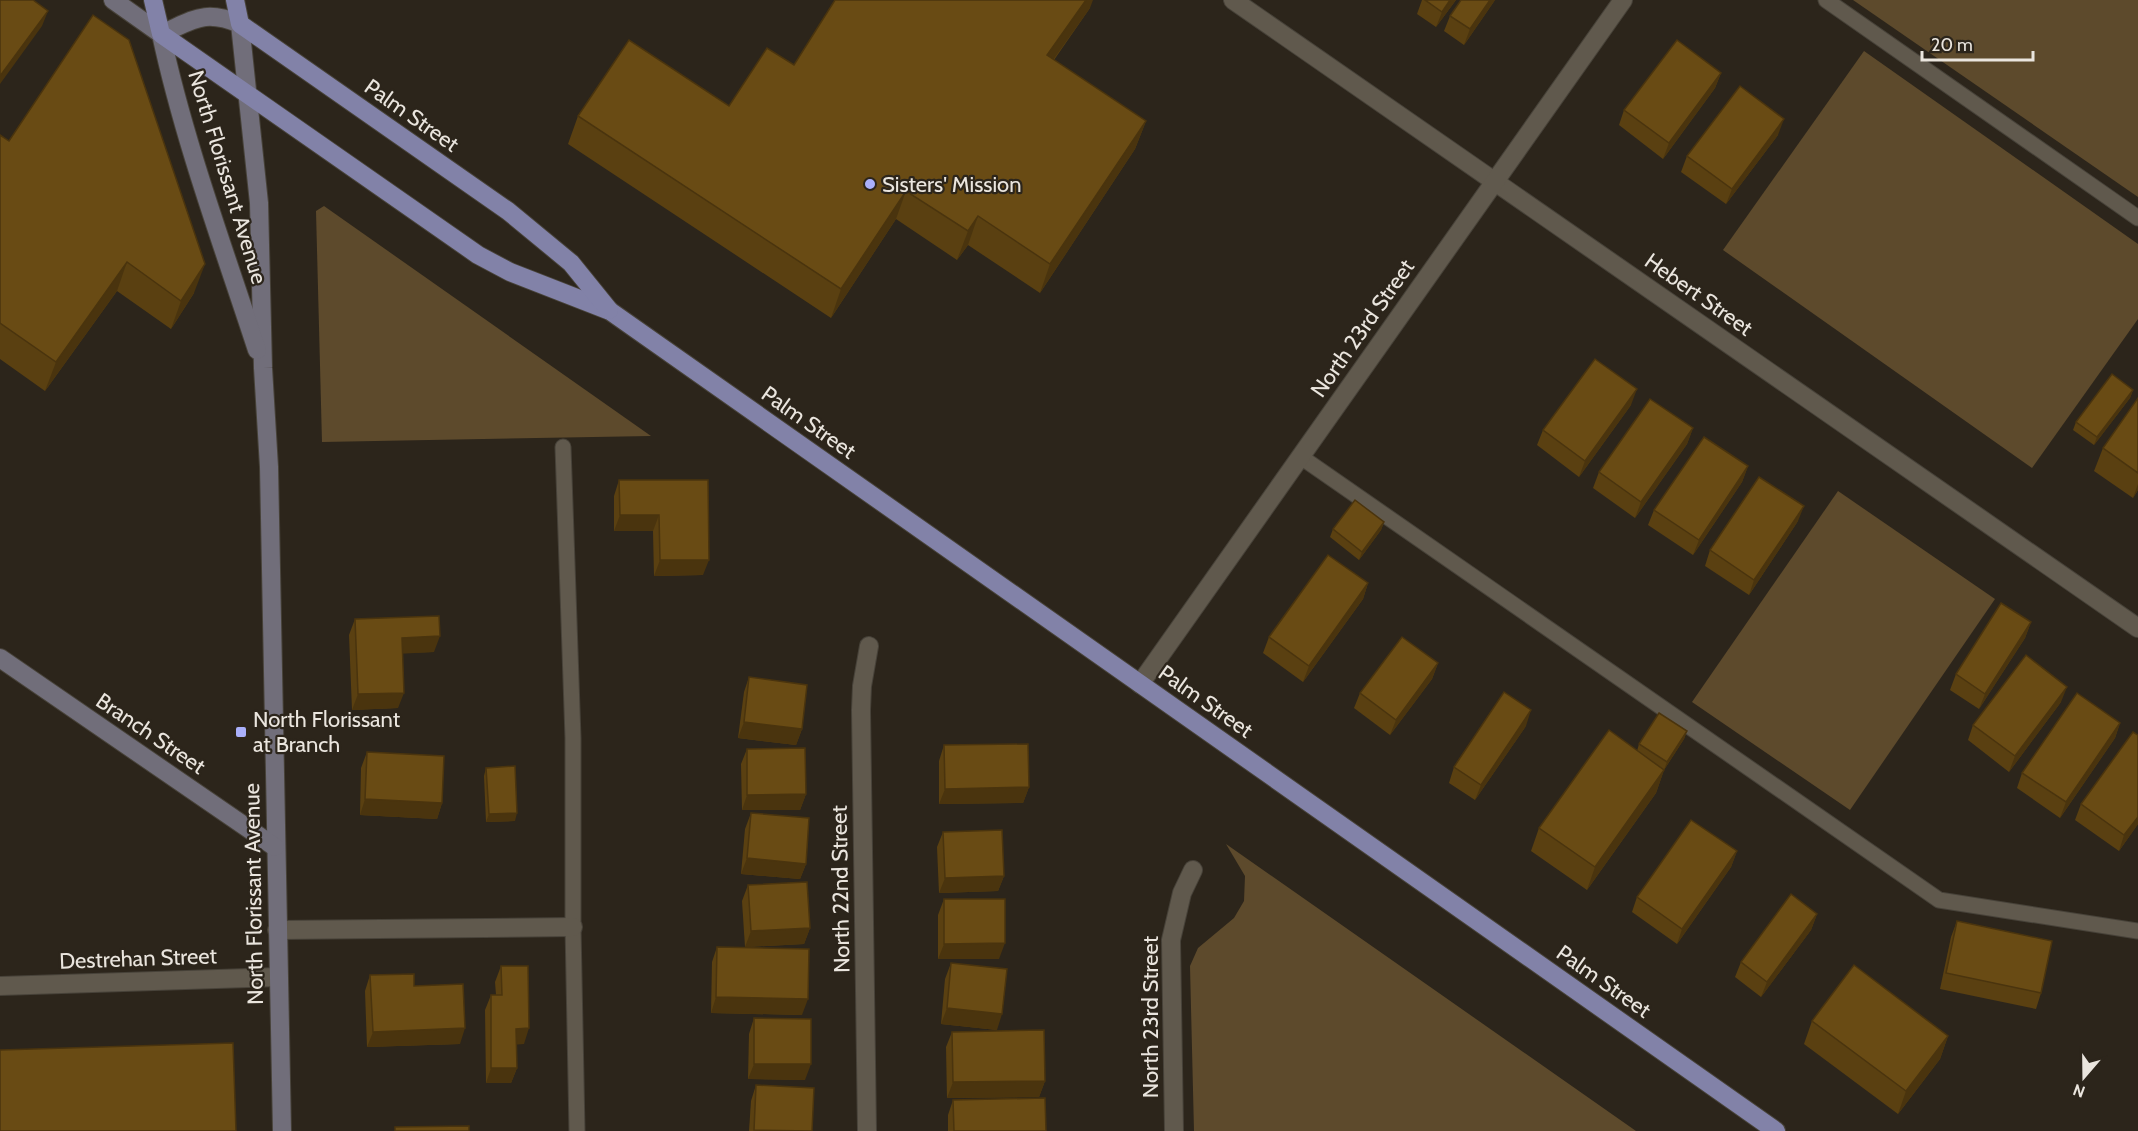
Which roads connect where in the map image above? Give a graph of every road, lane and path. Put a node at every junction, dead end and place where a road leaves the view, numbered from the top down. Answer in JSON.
{"nodes":[{"id":1,"x":113,"y":0,"type":"edge"},
{"id":2,"x":153,"y":0,"type":"edge"},
{"id":3,"x":235,"y":0,"type":"edge"},
{"id":4,"x":1233,"y":0,"type":"edge"},
{"id":5,"x":1623,"y":0,"type":"edge"},
{"id":6,"x":1826,"y":0,"type":"edge"},
{"id":7,"x":240,"y":24,"type":"junction"},
{"id":8,"x":160,"y":34,"type":"junction"},
{"id":9,"x":249,"y":95,"type":"junction"},
{"id":10,"x":1495,"y":182,"type":"junction"},
{"id":11,"x":2138,"y":218,"type":"edge"},
{"id":12,"x":610,"y":311,"type":"junction"},
{"id":13,"x":263,"y":368,"type":"junction"},
{"id":14,"x":563,"y":447,"type":"dead end"},
{"id":15,"x":1301,"y":457,"type":"junction"},
{"id":16,"x":2138,"y":628,"type":"edge"},
{"id":17,"x":869,"y":646,"type":"dead end"},
{"id":18,"x":0,"y":658,"type":"edge"},
{"id":19,"x":1140,"y":684,"type":"junction"},
{"id":20,"x":275,"y":847,"type":"junction"},
{"id":21,"x":1193,"y":870,"type":"dead end"},
{"id":22,"x":573,"y":927,"type":"junction"},
{"id":23,"x":278,"y":930,"type":"junction"},
{"id":24,"x":2138,"y":931,"type":"edge"},
{"id":25,"x":278,"y":977,"type":"junction"},
{"id":26,"x":0,"y":986,"type":"edge"},
{"id":27,"x":282,"y":1131,"type":"edge"},
{"id":28,"x":578,"y":1131,"type":"edge"},
{"id":29,"x":867,"y":1131,"type":"edge"},
{"id":30,"x":1174,"y":1131,"type":"edge"},
{"id":31,"x":1776,"y":1131,"type":"edge"}],
"edges":[{"from":1,"to":8,"type":"main road","name":"Palm Street"},
{"from":2,"to":8,"type":"main road","name":"North Florissant Avenue"},
{"from":3,"to":7,"type":"main road","name":"North Florissant Avenue"},
{"from":4,"to":10,"type":"street","name":"Hebert Street"},
{"from":5,"to":10,"type":"street","name":"North 23rd Street"},
{"from":6,"to":11,"type":"lane"},
{"from":7,"to":8,"type":"main road","name":"Palm Street"},
{"from":7,"to":9,"type":"main road","name":"North Florissant Avenue"},
{"from":7,"to":12,"type":"main road","name":"Palm Street"},
{"from":8,"to":9,"type":"main road","name":"Palm Street"},
{"from":8,"to":13,"type":"main road","name":"North Florissant Avenue"},
{"from":9,"to":12,"type":"main road","name":"Palm Street"},
{"from":9,"to":13,"type":"main road","name":"North Florissant Avenue"},
{"from":10,"to":15,"type":"street","name":"North 23rd Street"},
{"from":10,"to":16,"type":"street","name":"Hebert Street"},
{"from":12,"to":19,"type":"main road","name":"Palm Street"},
{"from":13,"to":20,"type":"main road","name":"North Florissant Avenue"},
{"from":14,"to":22,"type":"lane"},
{"from":15,"to":19,"type":"street","name":"North 23rd Street"},
{"from":15,"to":24,"type":"lane"},
{"from":17,"to":29,"type":"street","name":"North 22nd Street"},
{"from":18,"to":20,"type":"main road","name":"Branch Street"},
{"from":19,"to":31,"type":"main road","name":"Palm Street"},
{"from":20,"to":23,"type":"main road","name":"North Florissant Avenue"},
{"from":21,"to":30,"type":"street","name":"North 23rd Street"},
{"from":22,"to":23,"type":"street"},
{"from":22,"to":28,"type":"lane"},
{"from":23,"to":25,"type":"main road","name":"North Florissant Avenue"},
{"from":25,"to":26,"type":"street","name":"Destrehan Street"},
{"from":25,"to":27,"type":"main road","name":"North Florissant Avenue"}]}
